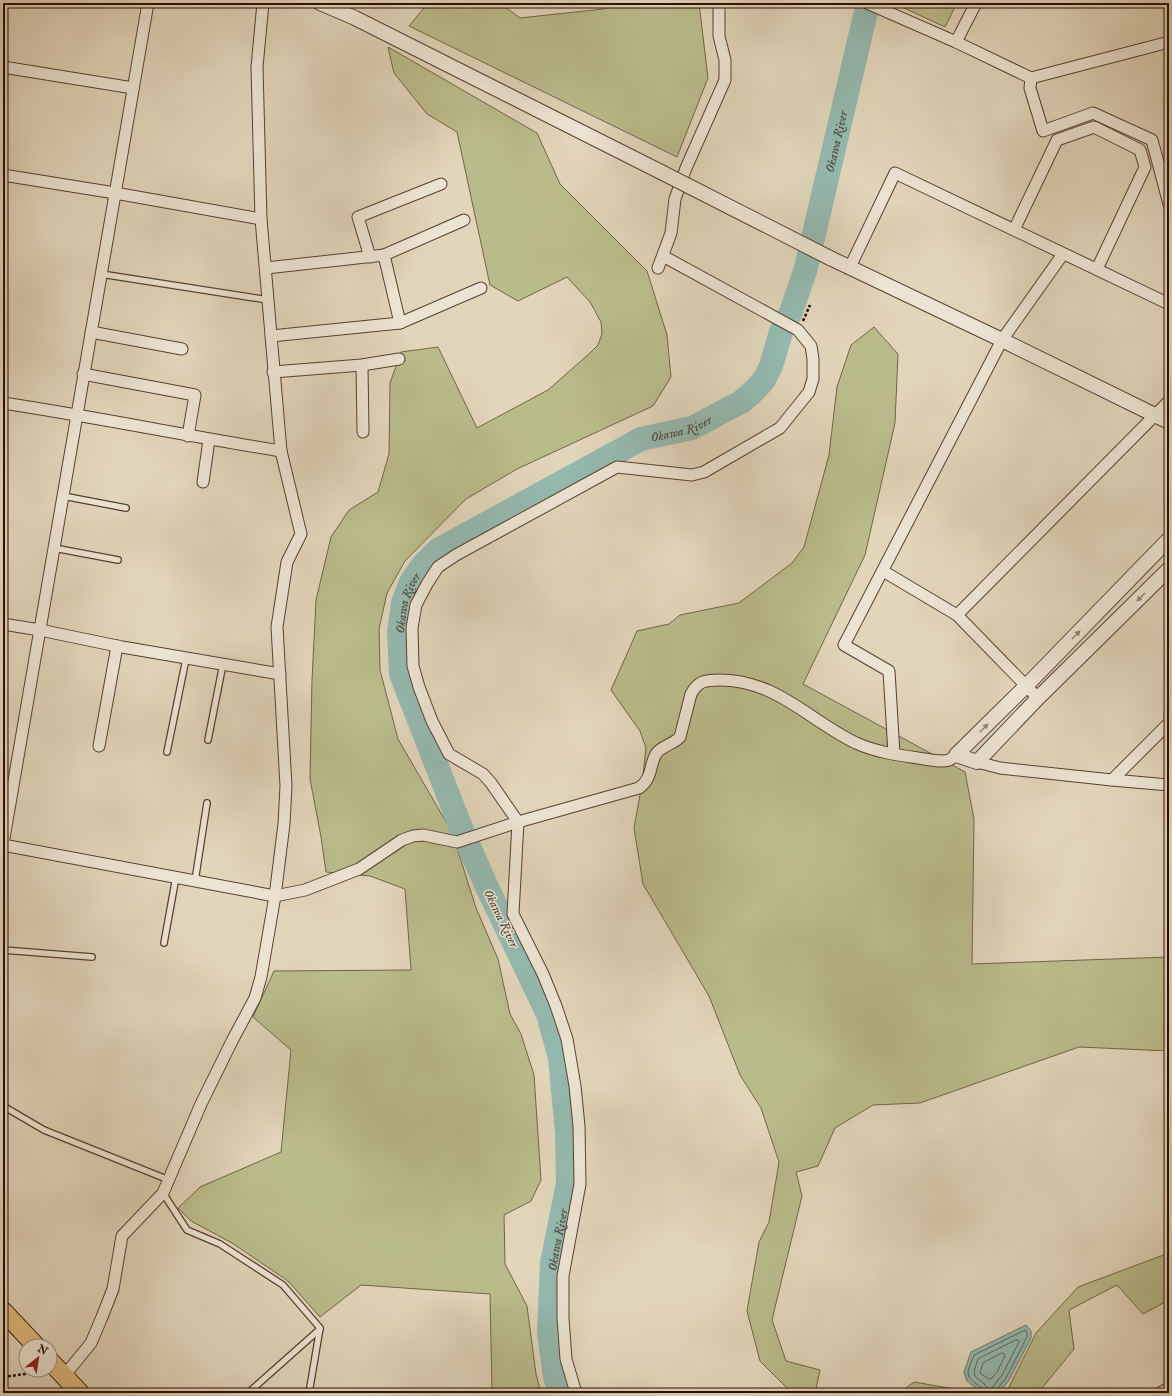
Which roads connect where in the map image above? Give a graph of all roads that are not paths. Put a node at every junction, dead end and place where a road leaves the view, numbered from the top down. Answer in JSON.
{"nodes":[{"id":1,"x":148,"y":3,"type":"edge"},
{"id":2,"x":263,"y":3,"type":"edge"},
{"id":3,"x":320,"y":3,"type":"edge"},
{"id":4,"x":719,"y":3,"type":"edge"},
{"id":5,"x":976,"y":3,"type":"edge"},
{"id":6,"x":871,"y":5,"type":"edge"},
{"id":7,"x":956,"y":42,"type":"junction"},
{"id":8,"x":1169,"y":42,"type":"edge"},
{"id":9,"x":3,"y":67,"type":"edge"},
{"id":10,"x":1031,"y":78,"type":"junction"},
{"id":11,"x":133,"y":88,"type":"junction"},
{"id":12,"x":3,"y":175,"type":"edge"},
{"id":13,"x":441,"y":184,"type":"dead end"},
{"id":14,"x":115,"y":193,"type":"junction"},
{"id":15,"x":1169,"y":204,"type":"edge"},
{"id":16,"x":261,"y":219,"type":"junction"},
{"id":17,"x":464,"y":220,"type":"dead end"},
{"id":18,"x":1014,"y":230,"type":"junction"},
{"id":19,"x":1064,"y":254,"type":"junction"},
{"id":20,"x":384,"y":255,"type":"junction"},
{"id":21,"x":664,"y":256,"type":"junction"},
{"id":22,"x":370,"y":257,"type":"junction"},
{"id":23,"x":850,"y":267,"type":"junction"},
{"id":24,"x":266,"y":268,"type":"junction"},
{"id":25,"x":658,"y":268,"type":"dead end"},
{"id":26,"x":1097,"y":269,"type":"junction"},
{"id":27,"x":101,"y":274,"type":"junction"},
{"id":28,"x":481,"y":288,"type":"dead end"},
{"id":29,"x":268,"y":300,"type":"junction"},
{"id":30,"x":1169,"y":304,"type":"edge"},
{"id":31,"x":400,"y":323,"type":"junction"},
{"id":32,"x":91,"y":332,"type":"junction"},
{"id":33,"x":270,"y":336,"type":"junction"},
{"id":34,"x":1002,"y":340,"type":"junction"},
{"id":35,"x":182,"y":349,"type":"dead end"},
{"id":36,"x":399,"y":359,"type":"dead end"},
{"id":37,"x":362,"y":366,"type":"junction"},
{"id":38,"x":273,"y":372,"type":"junction"},
{"id":39,"x":83,"y":374,"type":"junction"},
{"id":40,"x":1169,"y":401,"type":"edge"},
{"id":41,"x":3,"y":403,"type":"edge"},
{"id":42,"x":76,"y":414,"type":"junction"},
{"id":43,"x":1155,"y":415,"type":"junction"},
{"id":44,"x":1169,"y":422,"type":"edge"},
{"id":45,"x":364,"y":432,"type":"dead end"},
{"id":46,"x":188,"y":436,"type":"junction"},
{"id":47,"x":209,"y":440,"type":"junction"},
{"id":48,"x":281,"y":451,"type":"junction"},
{"id":49,"x":203,"y":482,"type":"dead end"},
{"id":50,"x":63,"y":496,"type":"junction"},
{"id":51,"x":126,"y":508,"type":"dead end"},
{"id":52,"x":1169,"y":539,"type":"edge"},
{"id":53,"x":54,"y":548,"type":"junction"},
{"id":54,"x":118,"y":560,"type":"dead end"},
{"id":55,"x":1169,"y":569,"type":"edge"},
{"id":56,"x":882,"y":572,"type":"junction"},
{"id":57,"x":957,"y":615,"type":"junction"},
{"id":58,"x":3,"y":624,"type":"edge"},
{"id":59,"x":40,"y":630,"type":"junction"},
{"id":60,"x":117,"y":646,"type":"junction"},
{"id":61,"x":186,"y":659,"type":"junction"},
{"id":62,"x":222,"y":664,"type":"junction"},
{"id":63,"x":280,"y":674,"type":"junction"},
{"id":64,"x":1026,"y":686,"type":"junction"},
{"id":65,"x":1038,"y":698,"type":"junction"},
{"id":66,"x":1169,"y":723,"type":"edge"},
{"id":67,"x":208,"y":740,"type":"dead end"},
{"id":68,"x":99,"y":746,"type":"dead end"},
{"id":69,"x":167,"y":752,"type":"dead end"},
{"id":70,"x":894,"y":754,"type":"junction"},
{"id":71,"x":956,"y":755,"type":"junction"},
{"id":72,"x":977,"y":762,"type":"junction"},
{"id":73,"x":1112,"y":780,"type":"junction"},
{"id":74,"x":1169,"y":785,"type":"edge"},
{"id":75,"x":207,"y":803,"type":"dead end"},
{"id":76,"x":518,"y":822,"type":"junction"},
{"id":77,"x":3,"y":845,"type":"edge"},
{"id":78,"x":176,"y":878,"type":"junction"},
{"id":79,"x":195,"y":881,"type":"junction"},
{"id":80,"x":275,"y":896,"type":"junction"},
{"id":81,"x":164,"y":943,"type":"dead end"},
{"id":82,"x":3,"y":950,"type":"edge"},
{"id":83,"x":92,"y":957,"type":"dead end"},
{"id":84,"x":3,"y":1106,"type":"edge"},
{"id":85,"x":169,"y":1180,"type":"junction"},
{"id":86,"x":163,"y":1193,"type":"junction"},
{"id":87,"x":3,"y":1311,"type":"edge"},
{"id":88,"x":320,"y":1328,"type":"junction"},
{"id":89,"x":28,"y":1338,"type":"edge"},
{"id":90,"x":58,"y":1366,"type":"edge"},
{"id":91,"x":58,"y":1369,"type":"edge"},
{"id":92,"x":1169,"y":1388,"type":"edge"},
{"id":93,"x":80,"y":1393,"type":"edge"},
{"id":94,"x":248,"y":1393,"type":"edge"},
{"id":95,"x":309,"y":1393,"type":"edge"},
{"id":96,"x":576,"y":1393,"type":"edge"},
{"id":97,"x":1160,"y":1393,"type":"edge"}],
"edges":[{"from":1,"to":11,"type":"street"},
{"from":2,"to":16,"type":"street"},
{"from":3,"to":23,"type":"street","bridge":true},
{"from":4,"to":21,"type":"street"},
{"from":5,"to":7,"type":"street"},
{"from":6,"to":7,"type":"street"},
{"from":7,"to":10,"type":"street"},
{"from":8,"to":10,"type":"street"},
{"from":9,"to":11,"type":"street"},
{"from":10,"to":15,"type":"street"},
{"from":11,"to":14,"type":"street"},
{"from":12,"to":14,"type":"street"},
{"from":13,"to":22,"type":"street"},
{"from":14,"to":16,"type":"street"},
{"from":14,"to":27,"type":"street"},
{"from":16,"to":24,"type":"street"},
{"from":17,"to":20,"type":"street"},
{"from":18,"to":19,"type":"street"},
{"from":18,"to":23,"type":"street"},
{"from":18,"to":26,"type":"street"},
{"from":19,"to":26,"type":"street"},
{"from":19,"to":34,"type":"street"},
{"from":20,"to":22,"type":"street"},
{"from":20,"to":31,"type":"street"},
{"from":21,"to":25,"type":"street"},
{"from":21,"to":76,"type":"street"},
{"from":22,"to":24,"type":"street"},
{"from":23,"to":34,"type":"street"},
{"from":24,"to":29,"type":"street"},
{"from":26,"to":30,"type":"street"},
{"from":27,"to":29,"type":"lane"},
{"from":27,"to":32,"type":"street"},
{"from":28,"to":31,"type":"street"},
{"from":29,"to":33,"type":"street"},
{"from":31,"to":33,"type":"street"},
{"from":32,"to":35,"type":"street"},
{"from":32,"to":39,"type":"street"},
{"from":33,"to":38,"type":"street"},
{"from":34,"to":43,"type":"street"},
{"from":34,"to":56,"type":"street"},
{"from":36,"to":37,"type":"street"},
{"from":37,"to":38,"type":"street"},
{"from":37,"to":45,"type":"street"},
{"from":38,"to":48,"type":"street"},
{"from":39,"to":42,"type":"street"},
{"from":39,"to":46,"type":"street"},
{"from":40,"to":43,"type":"street"},
{"from":41,"to":42,"type":"street"},
{"from":42,"to":46,"type":"street"},
{"from":42,"to":50,"type":"street"},
{"from":43,"to":44,"type":"street"},
{"from":43,"to":57,"type":"street"},
{"from":46,"to":47,"type":"street"},
{"from":47,"to":48,"type":"street"},
{"from":47,"to":49,"type":"street"},
{"from":48,"to":63,"type":"street"},
{"from":50,"to":51,"type":"lane"},
{"from":50,"to":53,"type":"street"},
{"from":64,"to":52,"type":"street","one_way":true},
{"from":53,"to":54,"type":"lane"},
{"from":53,"to":59,"type":"street"},
{"from":55,"to":65,"type":"street","one_way":true},
{"from":56,"to":57,"type":"street"},
{"from":56,"to":70,"type":"street"},
{"from":57,"to":64,"type":"street"},
{"from":58,"to":59,"type":"street"},
{"from":59,"to":60,"type":"street"},
{"from":59,"to":77,"type":"street"},
{"from":60,"to":61,"type":"street"},
{"from":60,"to":68,"type":"street"},
{"from":61,"to":62,"type":"street"},
{"from":61,"to":69,"type":"lane"},
{"from":62,"to":63,"type":"street"},
{"from":62,"to":67,"type":"lane"},
{"from":63,"to":80,"type":"street"},
{"from":64,"to":65,"type":"street"},
{"from":71,"to":64,"type":"street","one_way":true},
{"from":65,"to":72,"type":"street"},
{"from":66,"to":73,"type":"street"},
{"from":70,"to":71,"type":"street"},
{"from":70,"to":76,"type":"street"},
{"from":71,"to":72,"type":"street"},
{"from":72,"to":73,"type":"street"},
{"from":73,"to":74,"type":"street"},
{"from":75,"to":79,"type":"lane"},
{"from":76,"to":80,"type":"street"},
{"from":76,"to":96,"type":"street"},
{"from":77,"to":78,"type":"street"},
{"from":78,"to":79,"type":"street"},
{"from":78,"to":81,"type":"lane"},
{"from":79,"to":80,"type":"street"},
{"from":80,"to":85,"type":"street"},
{"from":82,"to":83,"type":"lane"},
{"from":84,"to":85,"type":"lane"},
{"from":85,"to":86,"type":"street"},
{"from":86,"to":88,"type":"lane"},
{"from":86,"to":90,"type":"street"},
{"from":87,"to":89,"type":"main road"},
{"from":88,"to":94,"type":"lane"},
{"from":88,"to":95,"type":"lane"},
{"from":91,"to":93,"type":"main road"},
{"from":92,"to":97,"type":"street"}]}
